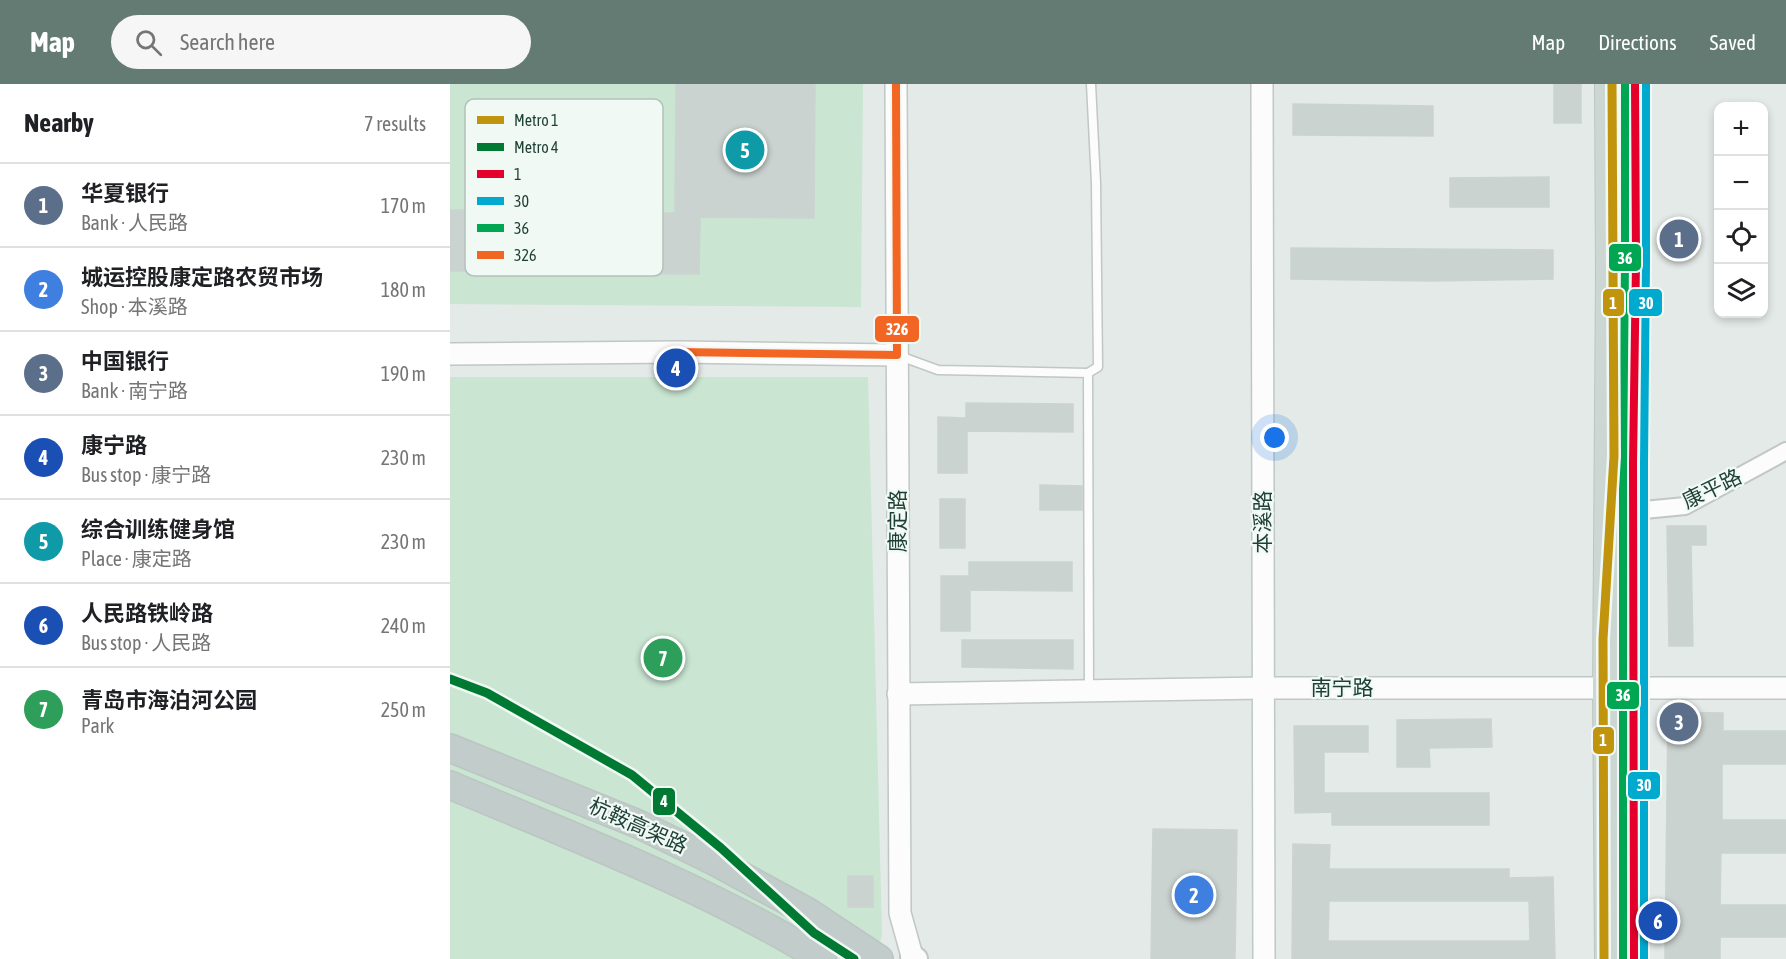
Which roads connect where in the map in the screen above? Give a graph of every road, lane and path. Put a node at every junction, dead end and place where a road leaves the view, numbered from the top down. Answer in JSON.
{"nodes":[{"id":1,"x":896,"y":84,"type":"edge"},
{"id":2,"x":1091,"y":84,"type":"edge"},
{"id":3,"x":1262,"y":84,"type":"edge"},
{"id":4,"x":1608,"y":84,"type":"edge"},
{"id":5,"x":1635,"y":84,"type":"edge"},
{"id":6,"x":450,"y":354,"type":"edge"},
{"id":7,"x":897,"y":355,"type":"junction"},
{"id":8,"x":1088,"y":373,"type":"junction"},
{"id":9,"x":1786,"y":452,"type":"edge"},
{"id":10,"x":1634,"y":511,"type":"junction"},
{"id":11,"x":1263,"y":687,"type":"junction"},
{"id":12,"x":1606,"y":688,"type":"junction"},
{"id":13,"x":1634,"y":688,"type":"junction"},
{"id":14,"x":1786,"y":688,"type":"edge"},
{"id":15,"x":1089,"y":691,"type":"junction"},
{"id":16,"x":898,"y":694,"type":"junction"},
{"id":17,"x":450,"y":737,"type":"edge"},
{"id":18,"x":450,"y":748,"type":"edge"},
{"id":19,"x":450,"y":785,"type":"edge"},
{"id":20,"x":450,"y":796,"type":"edge"},
{"id":21,"x":638,"y":824,"type":"junction"},
{"id":22,"x":620,"y":854,"type":"junction"},
{"id":23,"x":914,"y":958,"type":"edge"},
{"id":24,"x":822,"y":959,"type":"edge"},
{"id":25,"x":879,"y":959,"type":"edge"},
{"id":26,"x":1264,"y":959,"type":"edge"},
{"id":27,"x":1608,"y":959,"type":"edge"},
{"id":28,"x":1634,"y":959,"type":"edge"}],
"edges":[{"from":1,"to":7,"type":"street","name":"康定路"},
{"from":2,"to":8,"type":"lane"},
{"from":3,"to":11,"type":"street","name":"本溪路"},
{"from":4,"to":12,"type":"main road"},
{"from":5,"to":10,"type":"main road"},
{"from":6,"to":7,"type":"street"},
{"from":7,"to":8,"type":"lane"},
{"from":7,"to":16,"type":"street","name":"康定路"},
{"from":8,"to":15,"type":"lane"},
{"from":9,"to":10,"type":"street","name":"康平路"},
{"from":10,"to":13,"type":"main road"},
{"from":11,"to":12,"type":"street","name":"南宁路"},
{"from":11,"to":15,"type":"street","name":"南宁路"},
{"from":11,"to":26,"type":"street","name":"本溪路"},
{"from":12,"to":13,"type":"street","name":"南宁路"},
{"from":12,"to":27,"type":"main road"},
{"from":13,"to":14,"type":"street","name":"南宁路"},
{"from":13,"to":28,"type":"main road"},
{"from":15,"to":16,"type":"street","name":"南宁路"},
{"from":16,"to":23,"type":"street","name":"康定路"},
{"from":17,"to":21,"type":"highway"},
{"from":18,"to":21,"type":"highway","name":"杭鞍高架路"},
{"from":19,"to":22,"type":"highway","name":"杭鞍高架路"},
{"from":20,"to":22,"type":"highway"},
{"from":21,"to":25,"type":"highway","name":"杭鞍高架路"},
{"from":22,"to":24,"type":"highway","name":"杭鞍高架路"}]}
